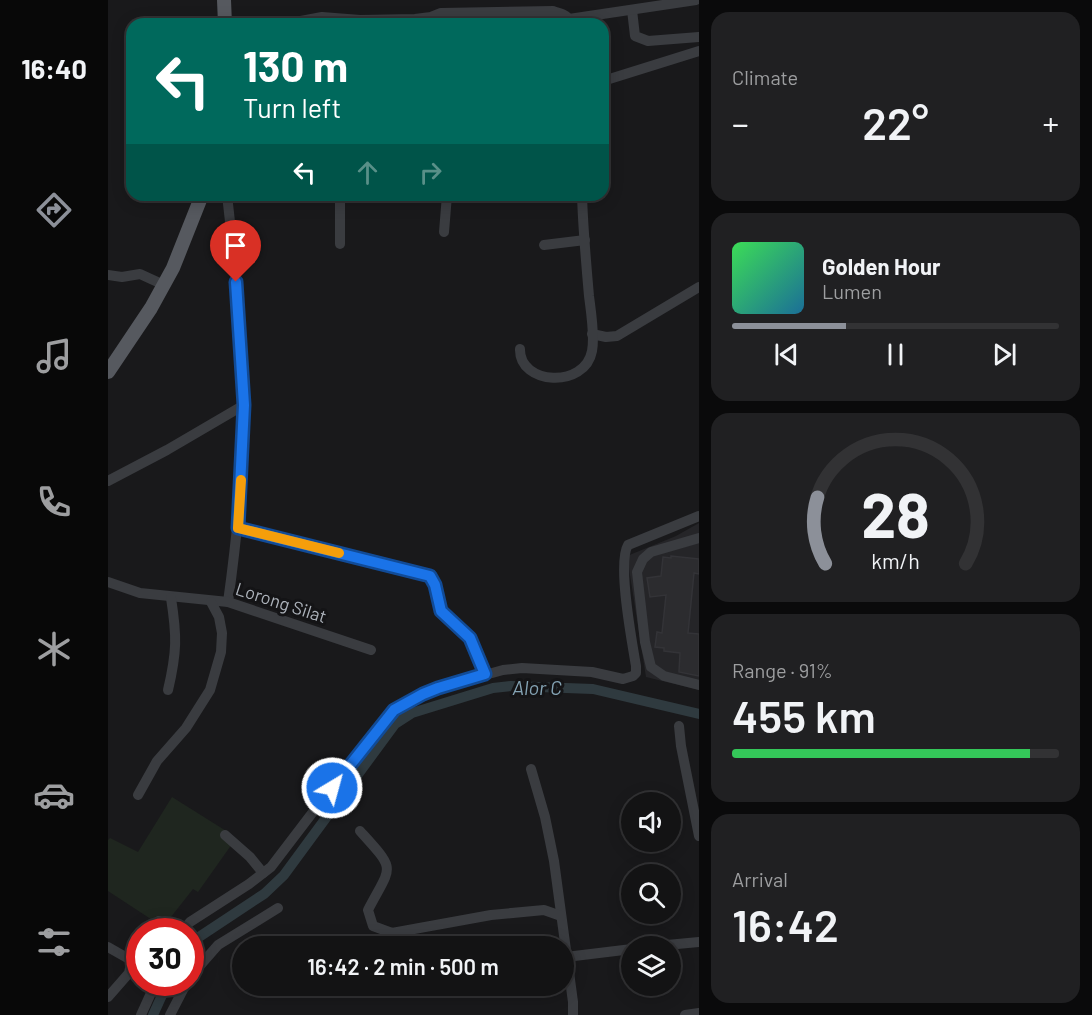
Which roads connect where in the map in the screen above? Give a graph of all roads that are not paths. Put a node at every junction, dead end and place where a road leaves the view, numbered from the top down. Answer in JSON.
{"nodes":[{"id":1,"x":224,"y":0,"type":"edge"},
{"id":2,"x":446,"y":0,"type":"edge"},
{"id":3,"x":696,"y":0,"type":"edge"},
{"id":4,"x":632,"y":10,"type":"junction"},
{"id":5,"x":441,"y":13,"type":"junction"},
{"id":6,"x":225,"y":18,"type":"edge"},
{"id":7,"x":423,"y":18,"type":"edge"},
{"id":8,"x":454,"y":18,"type":"edge"},
{"id":9,"x":567,"y":18,"type":"edge"},
{"id":10,"x":591,"y":18,"type":"edge"},
{"id":11,"x":699,"y":37,"type":"edge"},
{"id":12,"x":699,"y":51,"type":"edge"},
{"id":13,"x":609,"y":79,"type":"edge"},
{"id":14,"x":200,"y":201,"type":"edge"},
{"id":15,"x":228,"y":201,"type":"edge"},
{"id":16,"x":340,"y":201,"type":"edge"},
{"id":17,"x":447,"y":201,"type":"edge"},
{"id":18,"x":582,"y":201,"type":"edge"},
{"id":19,"x":444,"y":232,"type":"dead end"},
{"id":20,"x":585,"y":240,"type":"junction"},
{"id":21,"x":340,"y":244,"type":"dead end"},
{"id":22,"x":544,"y":245,"type":"dead end"},
{"id":23,"x":108,"y":275,"type":"edge"},
{"id":24,"x":164,"y":285,"type":"junction"},
{"id":25,"x":699,"y":287,"type":"edge"},
{"id":26,"x":591,"y":334,"type":"junction"},
{"id":27,"x":520,"y":349,"type":"dead end"},
{"id":28,"x":108,"y":372,"type":"edge"},
{"id":29,"x":244,"y":405,"type":"junction"},
{"id":30,"x":108,"y":481,"type":"edge"},
{"id":31,"x":699,"y":516,"type":"edge"},
{"id":32,"x":238,"y":528,"type":"junction"},
{"id":33,"x":699,"y":538,"type":"edge"},
{"id":34,"x":108,"y":582,"type":"edge"},
{"id":35,"x":171,"y":598,"type":"junction"},
{"id":36,"x":211,"y":602,"type":"junction"},
{"id":37,"x":228,"y":602,"type":"junction"},
{"id":38,"x":371,"y":651,"type":"dead end"},
{"id":39,"x":485,"y":674,"type":"junction"},
{"id":40,"x":699,"y":685,"type":"edge"},
{"id":41,"x":168,"y":690,"type":"dead end"},
{"id":42,"x":679,"y":726,"type":"dead end"},
{"id":43,"x":531,"y":769,"type":"dead end"},
{"id":44,"x":138,"y":795,"type":"dead end"},
{"id":45,"x":360,"y":831,"type":"dead end"},
{"id":46,"x":225,"y":835,"type":"dead end"},
{"id":47,"x":699,"y":836,"type":"edge"},
{"id":48,"x":263,"y":873,"type":"junction"},
{"id":49,"x":278,"y":908,"type":"dead end"},
{"id":50,"x":561,"y":916,"type":"junction"},
{"id":51,"x":196,"y":918,"type":"edge"},
{"id":52,"x":563,"y":936,"type":"edge"},
{"id":53,"x":699,"y":942,"type":"edge"},
{"id":54,"x":681,"y":944,"type":"edge"},
{"id":55,"x":108,"y":947,"type":"edge"},
{"id":56,"x":621,"y":950,"type":"edge"},
{"id":57,"x":574,"y":956,"type":"edge"},
{"id":58,"x":126,"y":957,"type":"edge"},
{"id":59,"x":204,"y":961,"type":"edge"},
{"id":60,"x":126,"y":976,"type":"edge"},
{"id":61,"x":150,"y":996,"type":"edge"},
{"id":62,"x":180,"y":996,"type":"edge"},
{"id":63,"x":571,"y":996,"type":"edge"},
{"id":64,"x":108,"y":997,"type":"edge"},
{"id":65,"x":699,"y":1013,"type":"edge"},
{"id":66,"x":141,"y":1015,"type":"edge"},
{"id":67,"x":170,"y":1015,"type":"edge"},
{"id":68,"x":573,"y":1015,"type":"edge"},
{"id":69,"x":685,"y":1015,"type":"edge"}],
"edges":[{"from":1,"to":6,"type":"main road"},
{"from":2,"to":5,"type":"street"},
{"from":3,"to":4,"type":"street"},
{"from":4,"to":10,"type":"street"},
{"from":4,"to":11,"type":"street"},
{"from":5,"to":7,"type":"street"},
{"from":5,"to":8,"type":"street"},
{"from":8,"to":9,"type":"street"},
{"from":12,"to":13,"type":"street"},
{"from":14,"to":24,"type":"main road"},
{"from":15,"to":29,"type":"street"},
{"from":16,"to":21,"type":"street"},
{"from":17,"to":19,"type":"street"},
{"from":18,"to":20,"type":"street"},
{"from":20,"to":22,"type":"street"},
{"from":20,"to":26,"type":"street"},
{"from":23,"to":24,"type":"street"},
{"from":24,"to":28,"type":"main road"},
{"from":25,"to":26,"type":"street"},
{"from":26,"to":27,"type":"street"},
{"from":29,"to":30,"type":"street"},
{"from":29,"to":32,"type":"street"},
{"from":31,"to":39,"type":"street"},
{"from":32,"to":37,"type":"street"},
{"from":32,"to":39,"type":"street"},
{"from":33,"to":40,"type":"street"},
{"from":34,"to":35,"type":"street","name":"Lorong Silat"},
{"from":35,"to":36,"type":"street","name":"Lorong Silat"},
{"from":35,"to":41,"type":"street"},
{"from":36,"to":37,"type":"street","name":"Lorong Silat"},
{"from":36,"to":44,"type":"street"},
{"from":37,"to":38,"type":"street","name":"Lorong Silat"},
{"from":39,"to":48,"type":"street"},
{"from":42,"to":47,"type":"street"},
{"from":43,"to":50,"type":"street"},
{"from":45,"to":50,"type":"street"},
{"from":46,"to":48,"type":"street"},
{"from":48,"to":51,"type":"street"},
{"from":49,"to":59,"type":"street"},
{"from":50,"to":52,"type":"street"},
{"from":53,"to":54,"type":"street"},
{"from":55,"to":58,"type":"street"},
{"from":56,"to":57,"type":"street"},
{"from":60,"to":64,"type":"street"},
{"from":61,"to":66,"type":"street"},
{"from":62,"to":67,"type":"street"},
{"from":63,"to":68,"type":"street"},
{"from":65,"to":69,"type":"street"}]}
